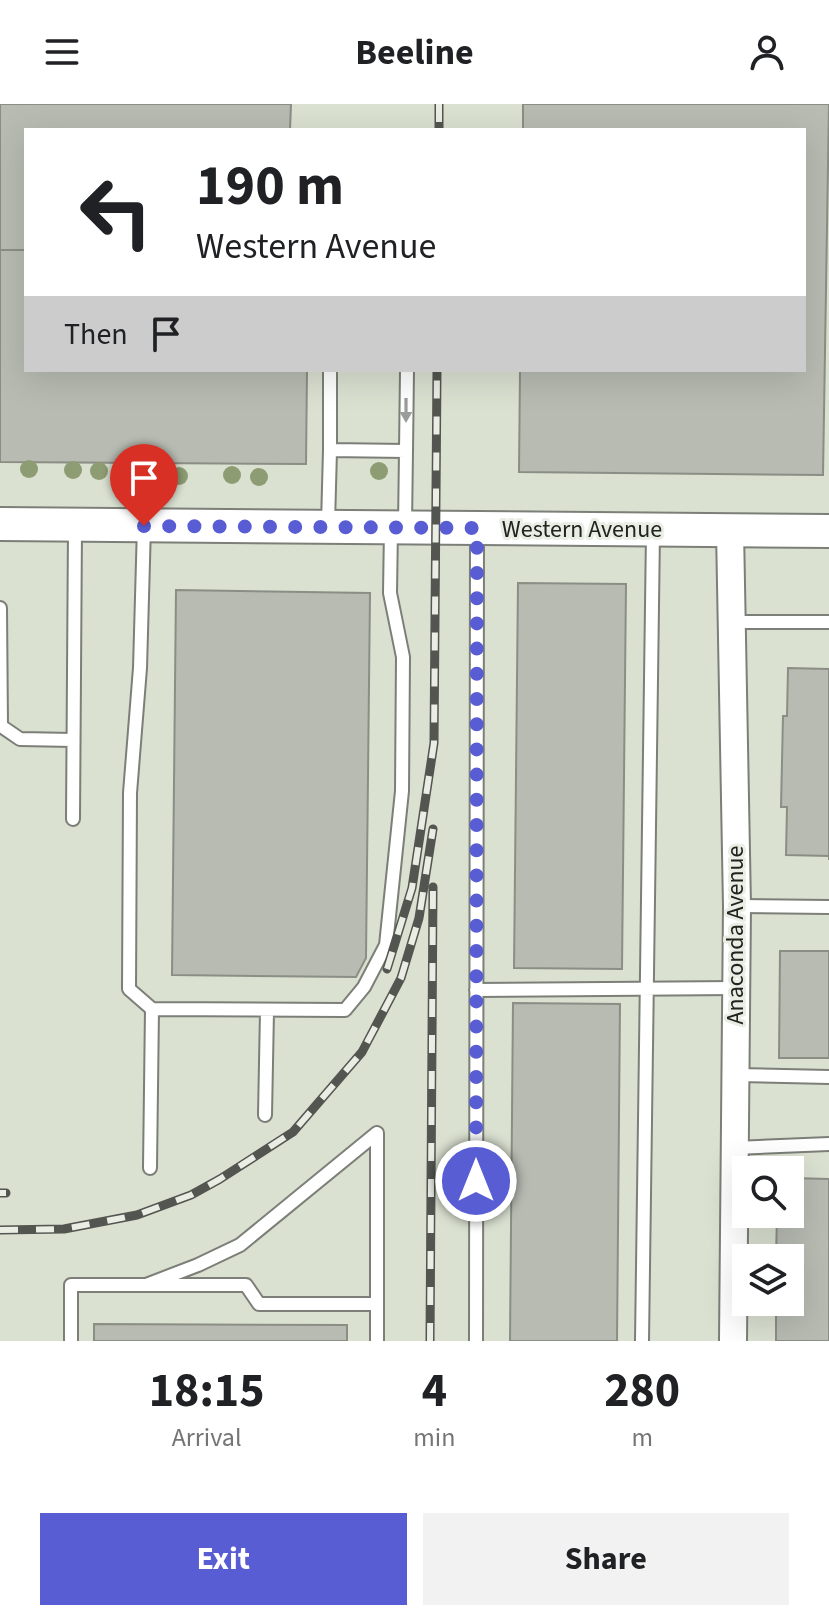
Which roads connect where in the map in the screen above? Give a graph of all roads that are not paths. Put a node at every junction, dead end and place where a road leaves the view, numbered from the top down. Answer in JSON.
{"nodes":[{"id":1,"x":330,"y":372,"type":"edge"},
{"id":2,"x":407,"y":372,"type":"edge"},
{"id":3,"x":330,"y":450,"type":"junction"},
{"id":4,"x":406,"y":451,"type":"junction"},
{"id":5,"x":0,"y":524,"type":"edge"},
{"id":6,"x":75,"y":524,"type":"junction"},
{"id":7,"x":144,"y":526,"type":"junction"},
{"id":8,"x":328,"y":527,"type":"junction"},
{"id":9,"x":398,"y":528,"type":"junction"},
{"id":10,"x":477,"y":528,"type":"junction"},
{"id":11,"x":653,"y":530,"type":"junction"},
{"id":12,"x":730,"y":530,"type":"junction"},
{"id":13,"x":829,"y":531,"type":"edge"},
{"id":14,"x":0,"y":608,"type":"edge"},
{"id":15,"x":731,"y":622,"type":"junction"},
{"id":16,"x":829,"y":622,"type":"edge"},
{"id":17,"x":73,"y":740,"type":"junction"},
{"id":18,"x":73,"y":819,"type":"dead end"},
{"id":19,"x":737,"y":906,"type":"junction"},
{"id":20,"x":829,"y":907,"type":"edge"},
{"id":21,"x":736,"y":988,"type":"junction"},
{"id":22,"x":645,"y":989,"type":"junction"},
{"id":23,"x":476,"y":990,"type":"junction"},
{"id":24,"x":152,"y":1009,"type":"junction"},
{"id":25,"x":267,"y":1011,"type":"junction"},
{"id":26,"x":735,"y":1075,"type":"junction"},
{"id":27,"x":829,"y":1077,"type":"edge"},
{"id":28,"x":265,"y":1115,"type":"dead end"},
{"id":29,"x":829,"y":1144,"type":"edge"},
{"id":30,"x":735,"y":1148,"type":"junction"},
{"id":31,"x":150,"y":1168,"type":"dead end"},
{"id":32,"x":146,"y":1285,"type":"junction"},
{"id":33,"x":377,"y":1304,"type":"junction"},
{"id":34,"x":71,"y":1341,"type":"edge"},
{"id":35,"x":377,"y":1341,"type":"edge"},
{"id":36,"x":476,"y":1341,"type":"edge"},
{"id":37,"x":642,"y":1341,"type":"edge"},
{"id":38,"x":733,"y":1341,"type":"edge"}],
"edges":[{"from":1,"to":3,"type":"lane"},
{"from":2,"to":4,"type":"lane","one_way":true},
{"from":3,"to":4,"type":"lane"},
{"from":3,"to":8,"type":"lane"},
{"from":4,"to":9,"type":"lane"},
{"from":5,"to":6,"type":"street","name":"Western Avenue"},
{"from":6,"to":7,"type":"street","name":"Western Avenue"},
{"from":6,"to":17,"type":"lane"},
{"from":7,"to":8,"type":"street","name":"Western Avenue"},
{"from":7,"to":24,"type":"lane"},
{"from":8,"to":9,"type":"street","name":"Western Avenue"},
{"from":9,"to":10,"type":"street","name":"Western Avenue"},
{"from":9,"to":25,"type":"lane"},
{"from":10,"to":11,"type":"street","name":"Western Avenue"},
{"from":10,"to":23,"type":"lane"},
{"from":11,"to":12,"type":"street","name":"Western Avenue"},
{"from":11,"to":22,"type":"lane"},
{"from":12,"to":13,"type":"street","name":"Western Avenue"},
{"from":12,"to":15,"type":"street","name":"Anaconda Avenue"},
{"from":14,"to":17,"type":"lane"},
{"from":15,"to":16,"type":"lane"},
{"from":15,"to":19,"type":"street","name":"Anaconda Avenue"},
{"from":17,"to":18,"type":"lane"},
{"from":19,"to":20,"type":"lane"},
{"from":19,"to":21,"type":"street","name":"Anaconda Avenue"},
{"from":21,"to":22,"type":"lane"},
{"from":21,"to":26,"type":"street","name":"Anaconda Avenue"},
{"from":22,"to":23,"type":"lane"},
{"from":22,"to":37,"type":"lane"},
{"from":23,"to":36,"type":"lane"},
{"from":24,"to":25,"type":"lane"},
{"from":24,"to":31,"type":"lane"},
{"from":25,"to":28,"type":"lane"},
{"from":26,"to":27,"type":"lane"},
{"from":26,"to":30,"type":"street","name":"Anaconda Avenue"},
{"from":29,"to":30,"type":"lane"},
{"from":30,"to":38,"type":"street","name":"Anaconda Avenue"},
{"from":32,"to":33,"type":"lane"},
{"from":32,"to":33,"type":"lane"},
{"from":32,"to":34,"type":"lane"},
{"from":33,"to":35,"type":"lane"}]}
